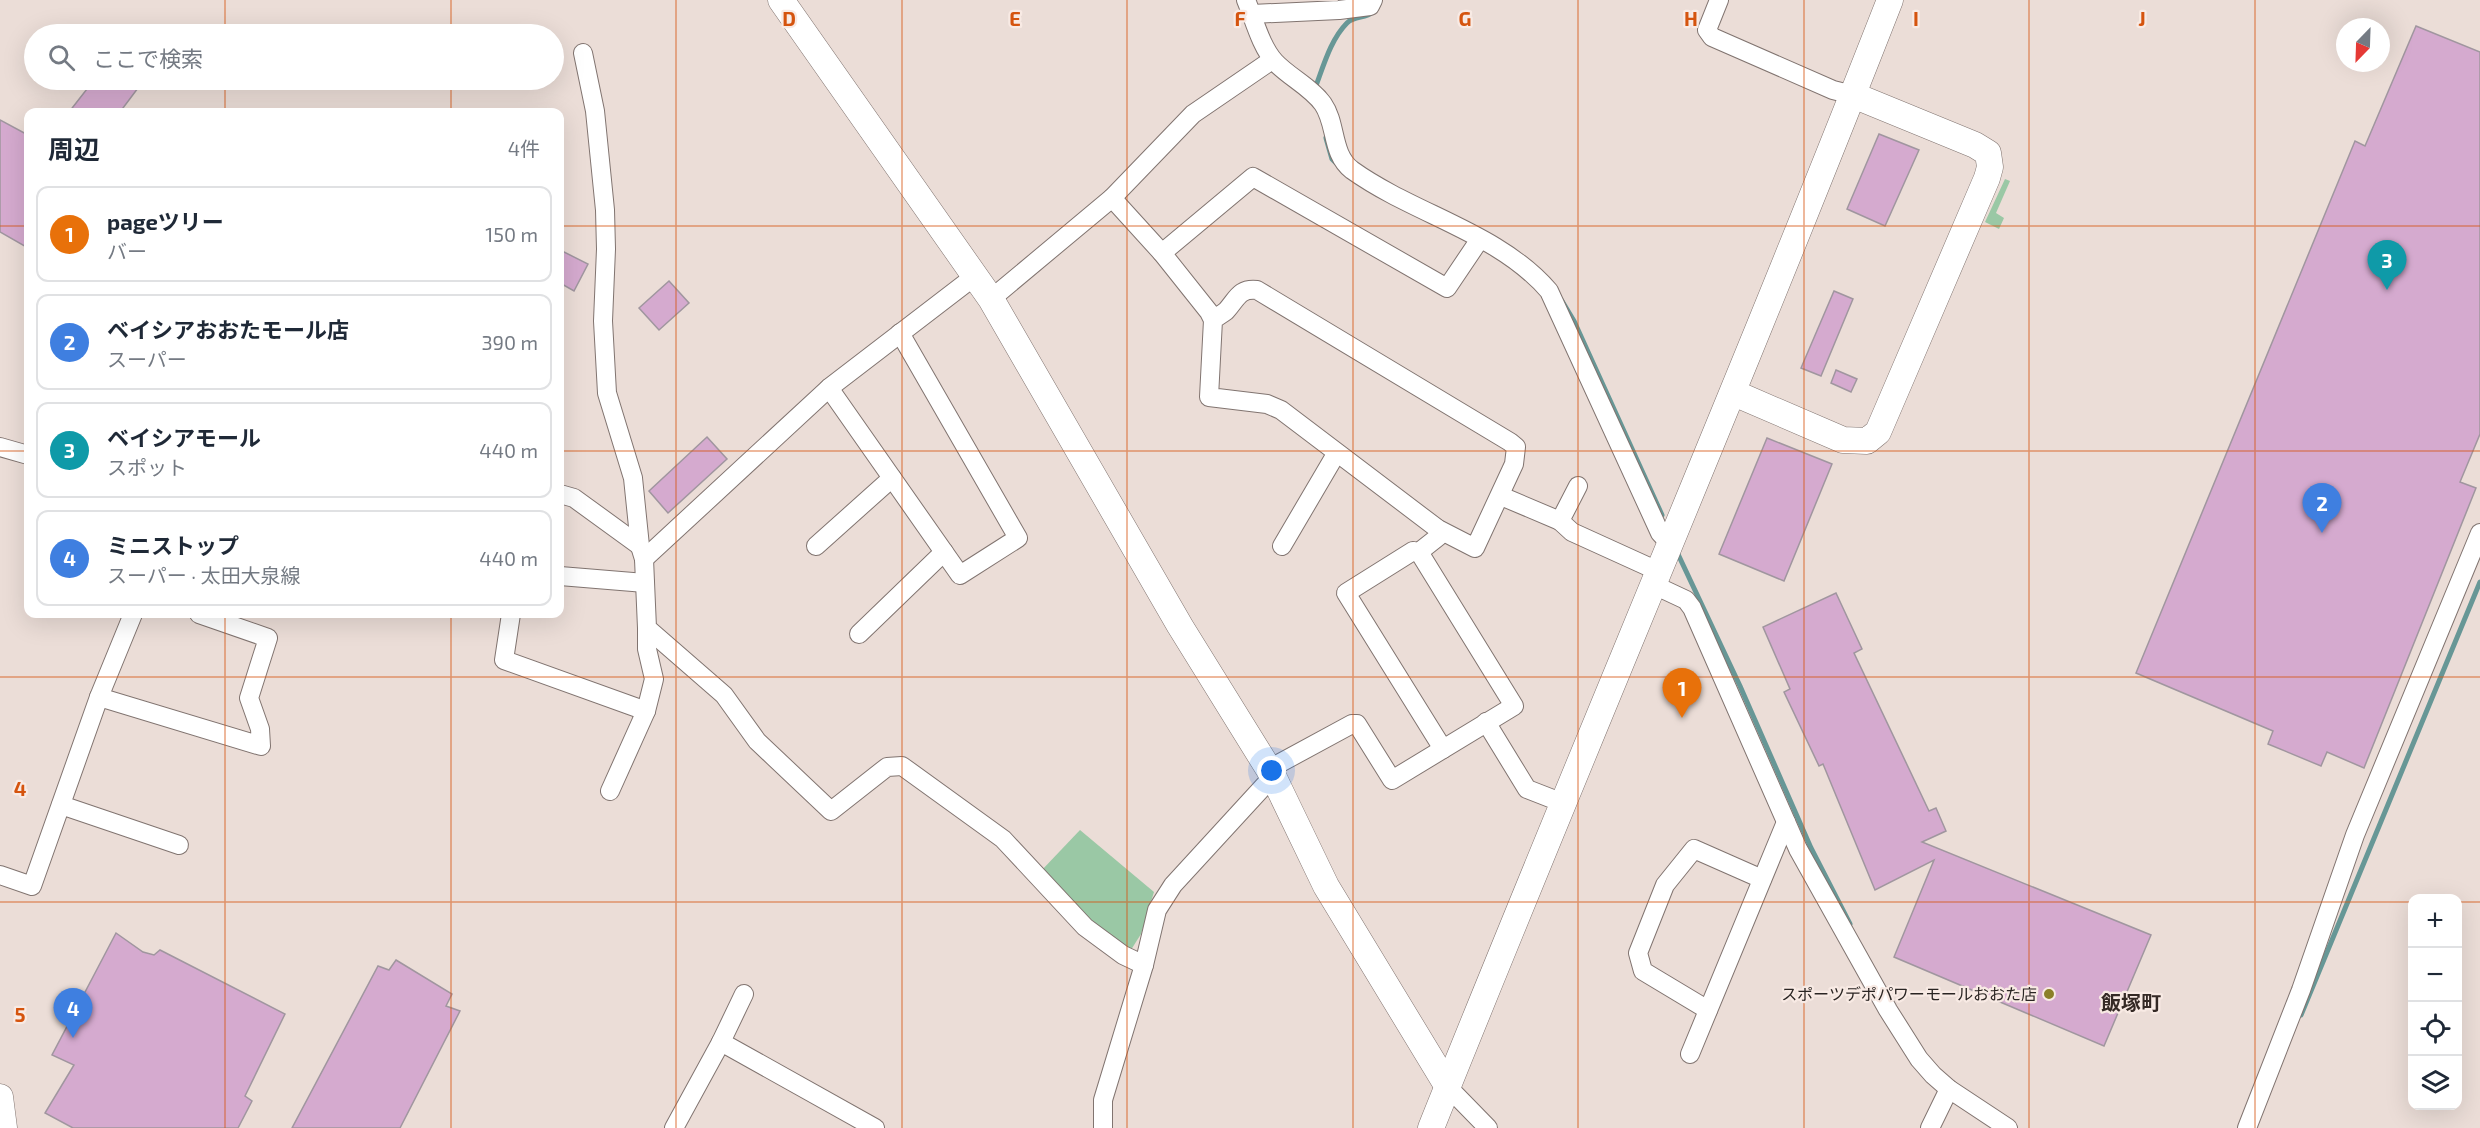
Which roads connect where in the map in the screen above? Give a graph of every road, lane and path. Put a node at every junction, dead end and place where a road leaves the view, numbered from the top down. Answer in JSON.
{"nodes":[{"id":1,"x":781,"y":0,"type":"edge"},
{"id":2,"x":1373,"y":0,"type":"edge"},
{"id":3,"x":1719,"y":0,"type":"edge"},
{"id":4,"x":1890,"y":0,"type":"edge"},
{"id":5,"x":1249,"y":7,"type":"edge"},
{"id":6,"x":583,"y":53,"type":"dead end"},
{"id":7,"x":1272,"y":60,"type":"junction"},
{"id":8,"x":1853,"y":95,"type":"junction"},
{"id":9,"x":1112,"y":198,"type":"junction"},
{"id":10,"x":1480,"y":238,"type":"junction"},
{"id":11,"x":1162,"y":253,"type":"junction"},
{"id":12,"x":975,"y":276,"type":"junction"},
{"id":13,"x":991,"y":299,"type":"junction"},
{"id":14,"x":1213,"y":320,"type":"junction"},
{"id":15,"x":900,"y":333,"type":"junction"},
{"id":16,"x":829,"y":388,"type":"junction"},
{"id":17,"x":1734,"y":393,"type":"junction"},
{"id":18,"x":0,"y":447,"type":"edge"},
{"id":19,"x":24,"y":454,"type":"edge"},
{"id":20,"x":1336,"y":454,"type":"junction"},
{"id":21,"x":892,"y":478,"type":"junction"},
{"id":22,"x":1578,"y":486,"type":"dead end"},
{"id":23,"x":564,"y":495,"type":"edge"},
{"id":24,"x":1501,"y":496,"type":"junction"},
{"id":25,"x":1560,"y":521,"type":"junction"},
{"id":26,"x":1438,"y":529,"type":"junction"},
{"id":27,"x":2480,"y":533,"type":"edge"},
{"id":28,"x":1670,"y":544,"type":"junction"},
{"id":29,"x":816,"y":546,"type":"dead end"},
{"id":30,"x":1282,"y":546,"type":"dead end"},
{"id":31,"x":944,"y":552,"type":"junction"},
{"id":32,"x":1419,"y":552,"type":"junction"},
{"id":33,"x":642,"y":553,"type":"junction"},
{"id":34,"x":564,"y":576,"type":"edge"},
{"id":35,"x":1657,"y":578,"type":"junction"},
{"id":36,"x":645,"y":583,"type":"junction"},
{"id":37,"x":131,"y":618,"type":"edge"},
{"id":38,"x":210,"y":618,"type":"edge"},
{"id":39,"x":510,"y":618,"type":"edge"},
{"id":40,"x":647,"y":628,"type":"junction"},
{"id":41,"x":859,"y":634,"type":"dead end"},
{"id":42,"x":99,"y":697,"type":"junction"},
{"id":43,"x":646,"y":711,"type":"junction"},
{"id":44,"x":1486,"y":722,"type":"junction"},
{"id":45,"x":1443,"y":748,"type":"junction"},
{"id":46,"x":1271,"y":773,"type":"junction"},
{"id":47,"x":610,"y":791,"type":"dead end"},
{"id":48,"x":1563,"y":802,"type":"junction"},
{"id":49,"x":61,"y":805,"type":"junction"},
{"id":50,"x":1785,"y":822,"type":"junction"},
{"id":51,"x":179,"y":845,"type":"dead end"},
{"id":52,"x":0,"y":875,"type":"edge"},
{"id":53,"x":1762,"y":879,"type":"junction"},
{"id":54,"x":1144,"y":965,"type":"junction"},
{"id":55,"x":744,"y":994,"type":"dead end"},
{"id":56,"x":1708,"y":1010,"type":"junction"},
{"id":57,"x":722,"y":1042,"type":"junction"},
{"id":58,"x":1690,"y":1054,"type":"dead end"},
{"id":59,"x":1448,"y":1087,"type":"junction"},
{"id":60,"x":1949,"y":1089,"type":"junction"},
{"id":61,"x":0,"y":1097,"type":"edge"},
{"id":62,"x":4,"y":1128,"type":"edge"},
{"id":63,"x":674,"y":1128,"type":"edge"},
{"id":64,"x":875,"y":1128,"type":"edge"},
{"id":65,"x":1103,"y":1128,"type":"edge"},
{"id":66,"x":1431,"y":1128,"type":"edge"},
{"id":67,"x":1488,"y":1128,"type":"edge"},
{"id":68,"x":1930,"y":1128,"type":"edge"},
{"id":69,"x":2008,"y":1128,"type":"edge"},
{"id":70,"x":2247,"y":1128,"type":"edge"}],
"edges":[{"from":1,"to":12,"type":"street"},
{"from":2,"to":5,"type":"street"},
{"from":3,"to":8,"type":"street"},
{"from":4,"to":8,"type":"street"},
{"from":5,"to":7,"type":"street"},
{"from":6,"to":33,"type":"street"},
{"from":7,"to":9,"type":"street"},
{"from":7,"to":10,"type":"street"},
{"from":8,"to":17,"type":"street"},
{"from":8,"to":17,"type":"street"},
{"from":9,"to":11,"type":"street"},
{"from":9,"to":13,"type":"street"},
{"from":10,"to":11,"type":"street"},
{"from":10,"to":28,"type":"street"},
{"from":11,"to":14,"type":"street"},
{"from":12,"to":13,"type":"street"},
{"from":12,"to":15,"type":"street"},
{"from":13,"to":46,"type":"street"},
{"from":14,"to":20,"type":"street"},
{"from":14,"to":24,"type":"street"},
{"from":15,"to":16,"type":"street"},
{"from":15,"to":31,"type":"street"},
{"from":16,"to":21,"type":"street"},
{"from":16,"to":33,"type":"street"},
{"from":17,"to":28,"type":"street"},
{"from":18,"to":19,"type":"street"},
{"from":20,"to":26,"type":"street"},
{"from":20,"to":30,"type":"street"},
{"from":21,"to":29,"type":"street"},
{"from":21,"to":31,"type":"street"},
{"from":22,"to":25,"type":"street"},
{"from":23,"to":33,"type":"street"},
{"from":24,"to":25,"type":"street"},
{"from":24,"to":26,"type":"street"},
{"from":25,"to":35,"type":"street"},
{"from":26,"to":32,"type":"street"},
{"from":27,"to":70,"type":"street"},
{"from":28,"to":35,"type":"street"},
{"from":31,"to":41,"type":"street"},
{"from":32,"to":44,"type":"street"},
{"from":32,"to":45,"type":"street"},
{"from":33,"to":36,"type":"street"},
{"from":34,"to":36,"type":"street"},
{"from":35,"to":48,"type":"street"},
{"from":35,"to":50,"type":"street"},
{"from":36,"to":40,"type":"street"},
{"from":37,"to":42,"type":"street"},
{"from":38,"to":42,"type":"street"},
{"from":39,"to":43,"type":"street"},
{"from":40,"to":43,"type":"street"},
{"from":40,"to":54,"type":"street"},
{"from":42,"to":49,"type":"street"},
{"from":43,"to":47,"type":"street"},
{"from":44,"to":45,"type":"street"},
{"from":44,"to":48,"type":"street"},
{"from":45,"to":46,"type":"street"},
{"from":46,"to":54,"type":"street"},
{"from":46,"to":59,"type":"street"},
{"from":48,"to":59,"type":"street"},
{"from":49,"to":51,"type":"street"},
{"from":49,"to":52,"type":"street"},
{"from":50,"to":53,"type":"street"},
{"from":50,"to":60,"type":"street"},
{"from":53,"to":56,"type":"street"},
{"from":53,"to":56,"type":"street"},
{"from":54,"to":65,"type":"street"},
{"from":55,"to":57,"type":"street"},
{"from":56,"to":58,"type":"street"},
{"from":57,"to":63,"type":"street"},
{"from":57,"to":64,"type":"street"},
{"from":59,"to":66,"type":"street"},
{"from":59,"to":67,"type":"street"},
{"from":60,"to":68,"type":"street"},
{"from":60,"to":69,"type":"street"},
{"from":61,"to":62,"type":"street"}]}
